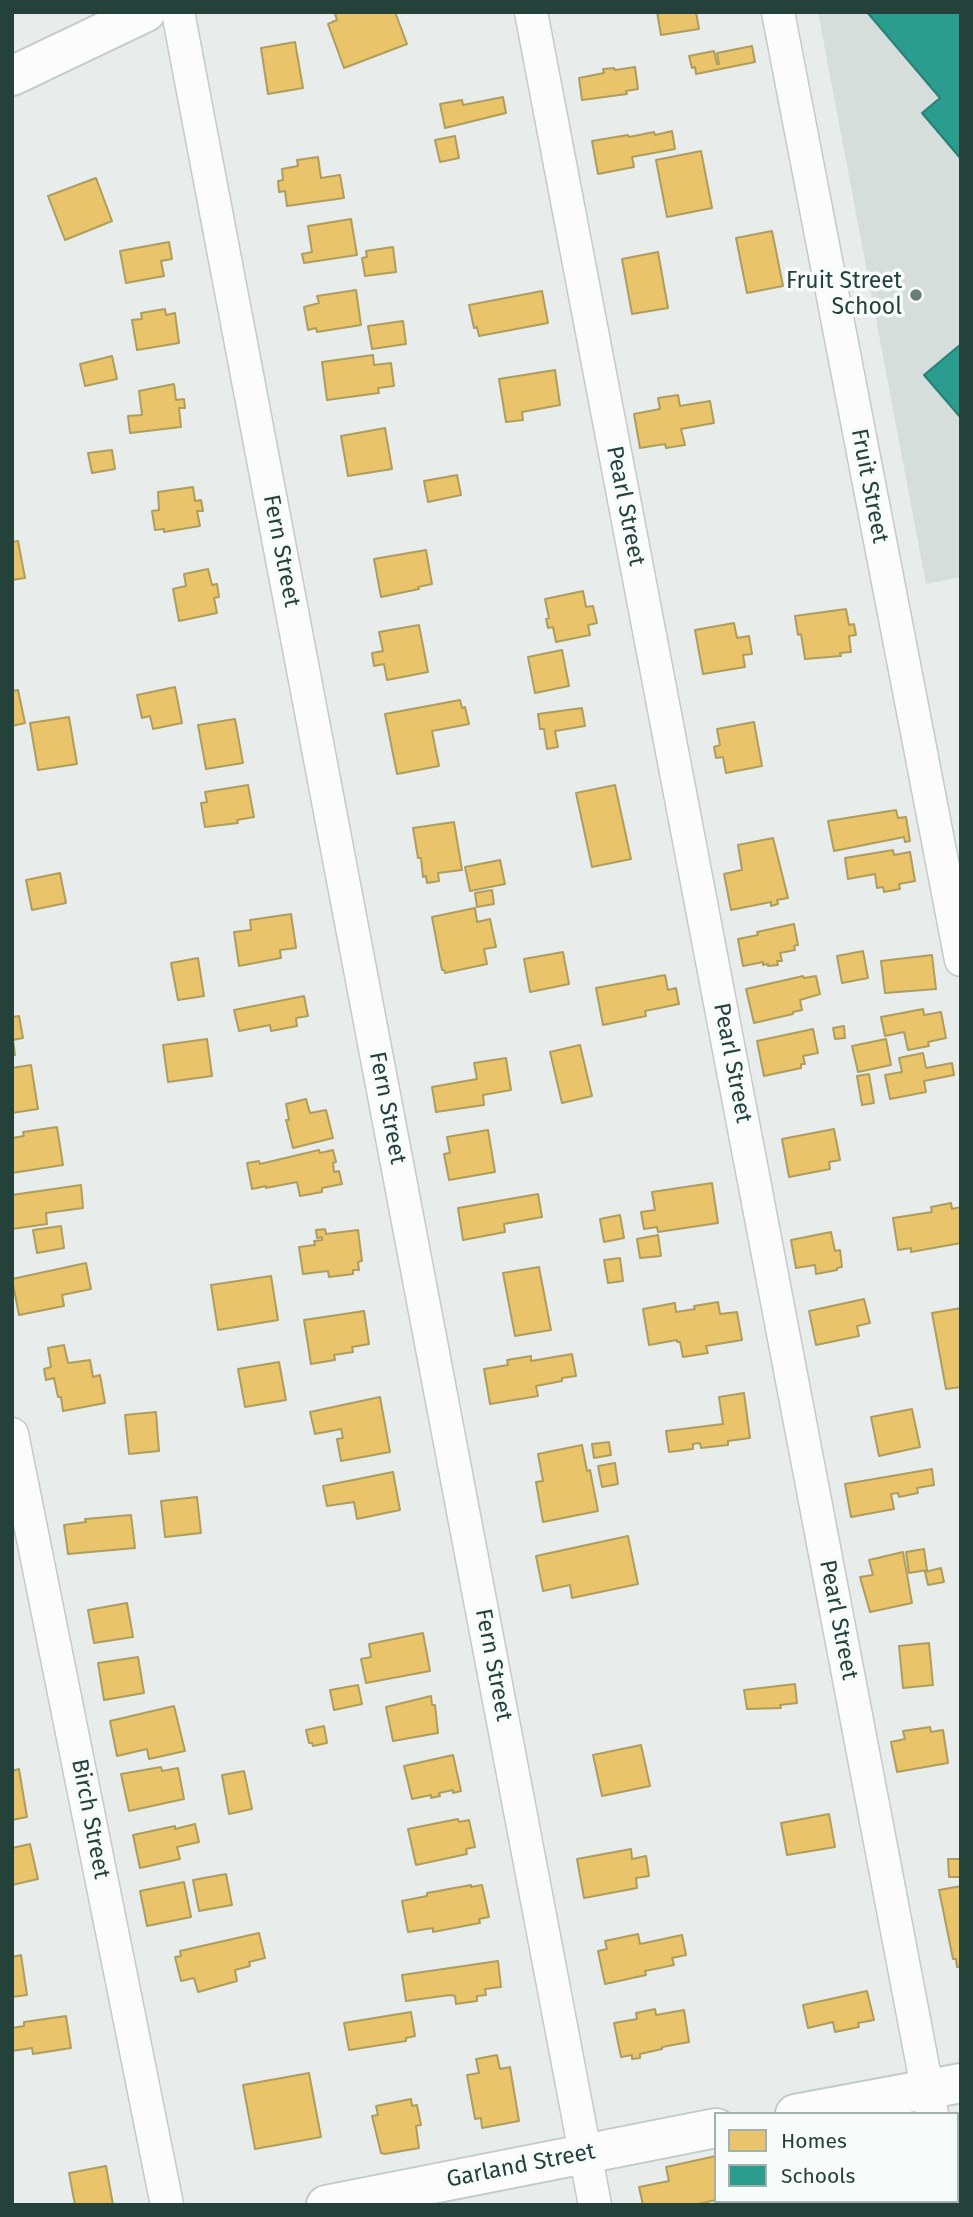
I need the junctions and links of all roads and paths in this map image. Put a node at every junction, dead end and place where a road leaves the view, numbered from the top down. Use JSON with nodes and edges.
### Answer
{"nodes":[{"id":1,"x":146,"y":12,"type":"edge"},
{"id":2,"x":178,"y":12,"type":"edge"},
{"id":3,"x":531,"y":12,"type":"edge"},
{"id":4,"x":778,"y":12,"type":"edge"},
{"id":5,"x":12,"y":76,"type":"edge"},
{"id":6,"x":961,"y":960,"type":"edge"},
{"id":7,"x":12,"y":1434,"type":"edge"},
{"id":8,"x":940,"y":2095,"type":"edge"},
{"id":9,"x":810,"y":2112,"type":"edge"},
{"id":10,"x":714,"y":2128,"type":"edge"},
{"id":11,"x":586,"y":2152,"type":"junction"},
{"id":12,"x":167,"y":2205,"type":"edge"},
{"id":13,"x":326,"y":2205,"type":"edge"},
{"id":14,"x":595,"y":2205,"type":"edge"}],
"edges":[{"from":1,"to":5,"type":"street"},
{"from":2,"to":11,"type":"street","name":"Fern Street"},
{"from":3,"to":8,"type":"street","name":"Pearl Street"},
{"from":4,"to":6,"type":"street","name":"Fruit Street"},
{"from":7,"to":12,"type":"street","name":"Birch Street"},
{"from":8,"to":9,"type":"street"},
{"from":10,"to":11,"type":"street","name":"Garland Street"},
{"from":11,"to":13,"type":"street","name":"Garland Street"},
{"from":11,"to":14,"type":"street","name":"Fern Street"}]}
